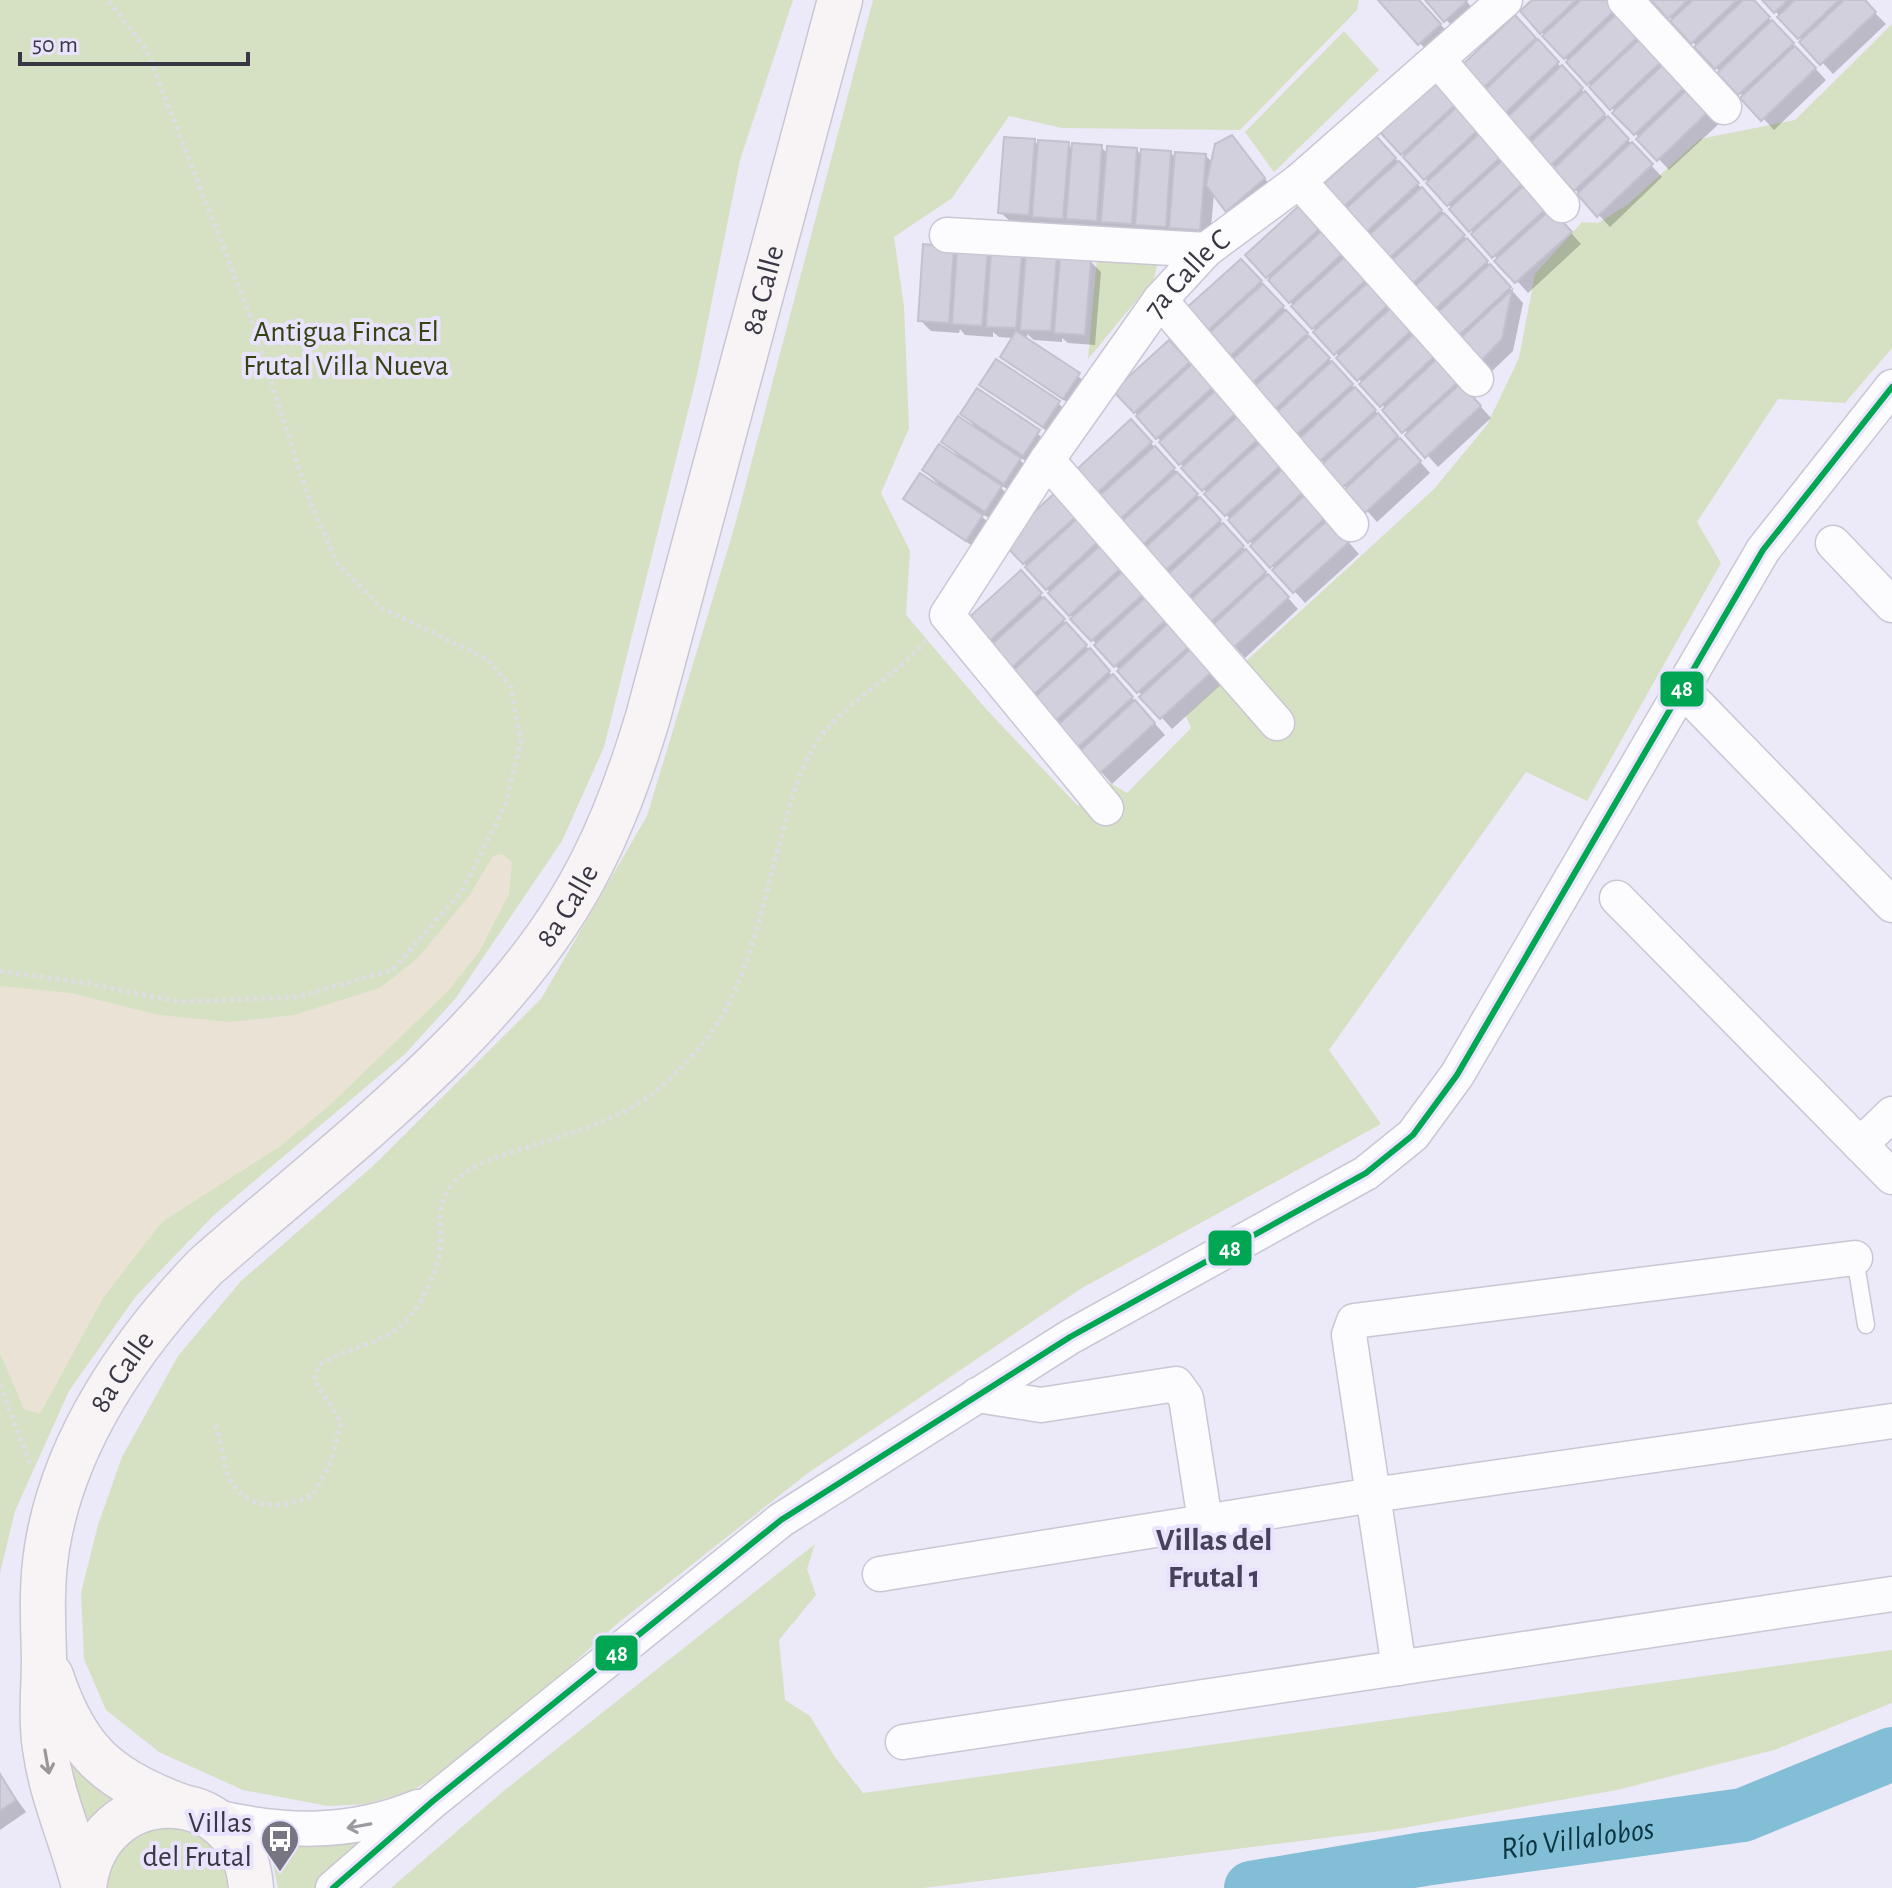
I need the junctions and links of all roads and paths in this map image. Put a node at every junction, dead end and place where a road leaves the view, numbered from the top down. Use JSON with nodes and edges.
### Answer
{"nodes":[{"id":1,"x":108,"y":0,"type":"edge"},
{"id":2,"x":840,"y":0,"type":"edge"},
{"id":3,"x":1505,"y":0,"type":"edge"},
{"id":4,"x":1625,"y":0,"type":"edge"},
{"id":5,"x":1438,"y":60,"type":"junction"},
{"id":6,"x":1724,"y":107,"type":"dead end"},
{"id":7,"x":1299,"y":181,"type":"junction"},
{"id":8,"x":1562,"y":205,"type":"dead end"},
{"id":9,"x":947,"y":235,"type":"dead end"},
{"id":10,"x":1206,"y":250,"type":"junction"},
{"id":11,"x":1160,"y":300,"type":"junction"},
{"id":12,"x":1476,"y":379,"type":"dead end"},
{"id":13,"x":1892,"y":387,"type":"edge"},
{"id":14,"x":1047,"y":460,"type":"junction"},
{"id":15,"x":1351,"y":524,"type":"dead end"},
{"id":16,"x":1833,"y":543,"type":"dead end"},
{"id":17,"x":1892,"y":605,"type":"edge"},
{"id":18,"x":947,"y":615,"type":"junction"},
{"id":19,"x":1680,"y":687,"type":"junction"},
{"id":20,"x":1277,"y":723,"type":"dead end"},
{"id":21,"x":1106,"y":808,"type":"dead end"},
{"id":22,"x":1617,"y":898,"type":"dead end"},
{"id":23,"x":1892,"y":905,"type":"edge"},
{"id":24,"x":0,"y":971,"type":"edge"},
{"id":25,"x":1892,"y":1114,"type":"edge"},
{"id":26,"x":1860,"y":1145,"type":"junction"},
{"id":27,"x":1892,"y":1177,"type":"edge"},
{"id":28,"x":1855,"y":1258,"type":"joint"},
{"id":29,"x":1866,"y":1325,"type":"dead end"},
{"id":30,"x":0,"y":1385,"type":"edge"},
{"id":31,"x":977,"y":1395,"type":"junction"},
{"id":32,"x":1892,"y":1421,"type":"edge"},
{"id":33,"x":215,"y":1425,"type":"dead end"},
{"id":34,"x":32,"y":1475,"type":"dead end"},
{"id":35,"x":1373,"y":1495,"type":"junction"},
{"id":36,"x":1205,"y":1521,"type":"junction"},
{"id":37,"x":880,"y":1574,"type":"dead end"},
{"id":38,"x":1892,"y":1594,"type":"edge"},
{"id":39,"x":44,"y":1657,"type":"junction"},
{"id":40,"x":1399,"y":1668,"type":"junction"},
{"id":41,"x":903,"y":1742,"type":"dead end"},
{"id":42,"x":433,"y":1801,"type":"junction"},
{"id":43,"x":194,"y":1810,"type":"junction"},
{"id":44,"x":84,"y":1888,"type":"edge"},
{"id":45,"x":251,"y":1888,"type":"edge"},
{"id":46,"x":333,"y":1888,"type":"edge"}],
"edges":[{"from":1,"to":24,"type":"path"},
{"from":2,"to":39,"type":"main road","name":"8a Calle"},
{"from":3,"to":5,"type":"street","name":"7a Calle C"},
{"from":4,"to":6,"type":"street"},
{"from":5,"to":7,"type":"street","name":"7a Calle C"},
{"from":5,"to":8,"type":"street"},
{"from":7,"to":10,"type":"street","name":"7a Calle C"},
{"from":7,"to":12,"type":"street"},
{"from":9,"to":10,"type":"street"},
{"from":10,"to":11,"type":"street","name":"7a Calle C"},
{"from":11,"to":14,"type":"street","name":"7a Calle C"},
{"from":11,"to":15,"type":"street"},
{"from":13,"to":19,"type":"street"},
{"from":14,"to":18,"type":"street","name":"7a Calle C"},
{"from":14,"to":20,"type":"street"},
{"from":16,"to":17,"type":"street"},
{"from":18,"to":21,"type":"street"},
{"from":18,"to":33,"type":"path"},
{"from":19,"to":23,"type":"street"},
{"from":19,"to":31,"type":"street"},
{"from":22,"to":26,"type":"street"},
{"from":25,"to":26,"type":"street"},
{"from":26,"to":27,"type":"street"},
{"from":28,"to":29,"type":"lane"},
{"from":28,"to":35,"type":"street"},
{"from":30,"to":34,"type":"path"},
{"from":31,"to":36,"type":"street"},
{"from":31,"to":42,"type":"street"},
{"from":32,"to":35,"type":"street"},
{"from":35,"to":36,"type":"street"},
{"from":35,"to":40,"type":"street"},
{"from":36,"to":37,"type":"street"},
{"from":38,"to":40,"type":"street"},
{"from":39,"to":43,"type":"main road","name":"8a Calle"},
{"from":39,"to":44,"type":"main road","name":"8a Calle","one_way":true},
{"from":40,"to":41,"type":"street"},
{"from":42,"to":43,"type":"street","one_way":true},
{"from":42,"to":46,"type":"street"},
{"from":43,"to":44,"type":"main road"},
{"from":43,"to":45,"type":"main road","name":"8a Calle"}]}
